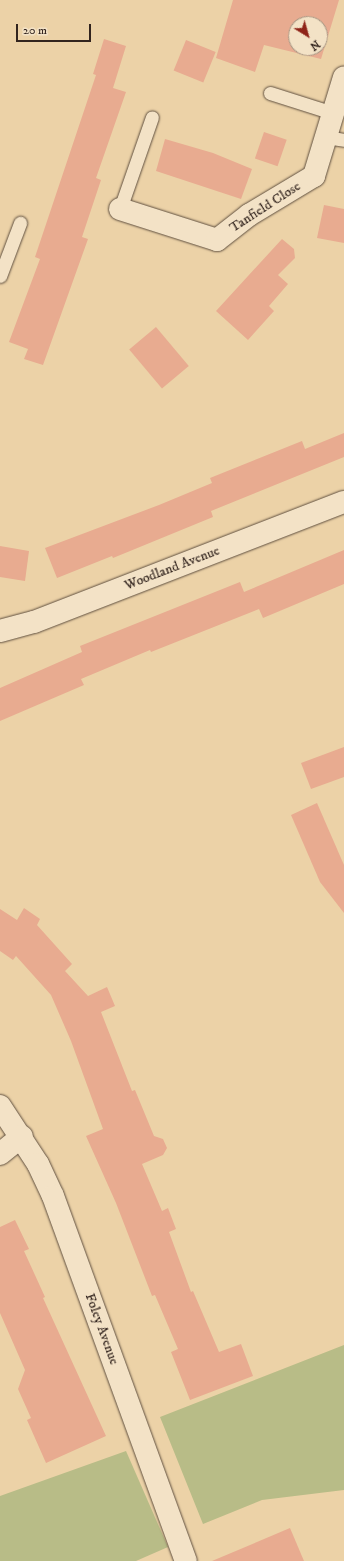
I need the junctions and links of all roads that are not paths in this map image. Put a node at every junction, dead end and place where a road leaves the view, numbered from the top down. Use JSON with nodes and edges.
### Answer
{"nodes":[{"id":1,"x":344,"y":77,"type":"edge"},
{"id":2,"x":270,"y":93,"type":"dead end"},
{"id":3,"x":333,"y":113,"type":"junction"},
{"id":4,"x":152,"y":117,"type":"dead end"},
{"id":5,"x":335,"y":138,"type":"edge"},
{"id":6,"x":120,"y":209,"type":"joint"},
{"id":7,"x":20,"y":223,"type":"dead end"},
{"id":8,"x":0,"y":276,"type":"edge"},
{"id":9,"x":344,"y":502,"type":"edge"},
{"id":10,"x":0,"y":631,"type":"edge"},
{"id":11,"x":0,"y":1106,"type":"edge"},
{"id":12,"x":22,"y":1136,"type":"junction"},
{"id":13,"x":0,"y":1154,"type":"edge"},
{"id":14,"x":186,"y":1561,"type":"edge"}],
"edges":[{"from":1,"to":3,"type":"street","name":"Tanfield Close"},
{"from":2,"to":3,"type":"lane"},
{"from":3,"to":5,"type":"street","name":"Tanfield Close"},
{"from":4,"to":6,"type":"lane"},
{"from":5,"to":6,"type":"street","name":"Tanfield Close"},
{"from":7,"to":8,"type":"lane"},
{"from":9,"to":10,"type":"street","name":"Woodland Avenue"},
{"from":11,"to":12,"type":"street","name":"Foley Avenue"},
{"from":12,"to":13,"type":"street"},
{"from":12,"to":14,"type":"street","name":"Foley Avenue"}]}
